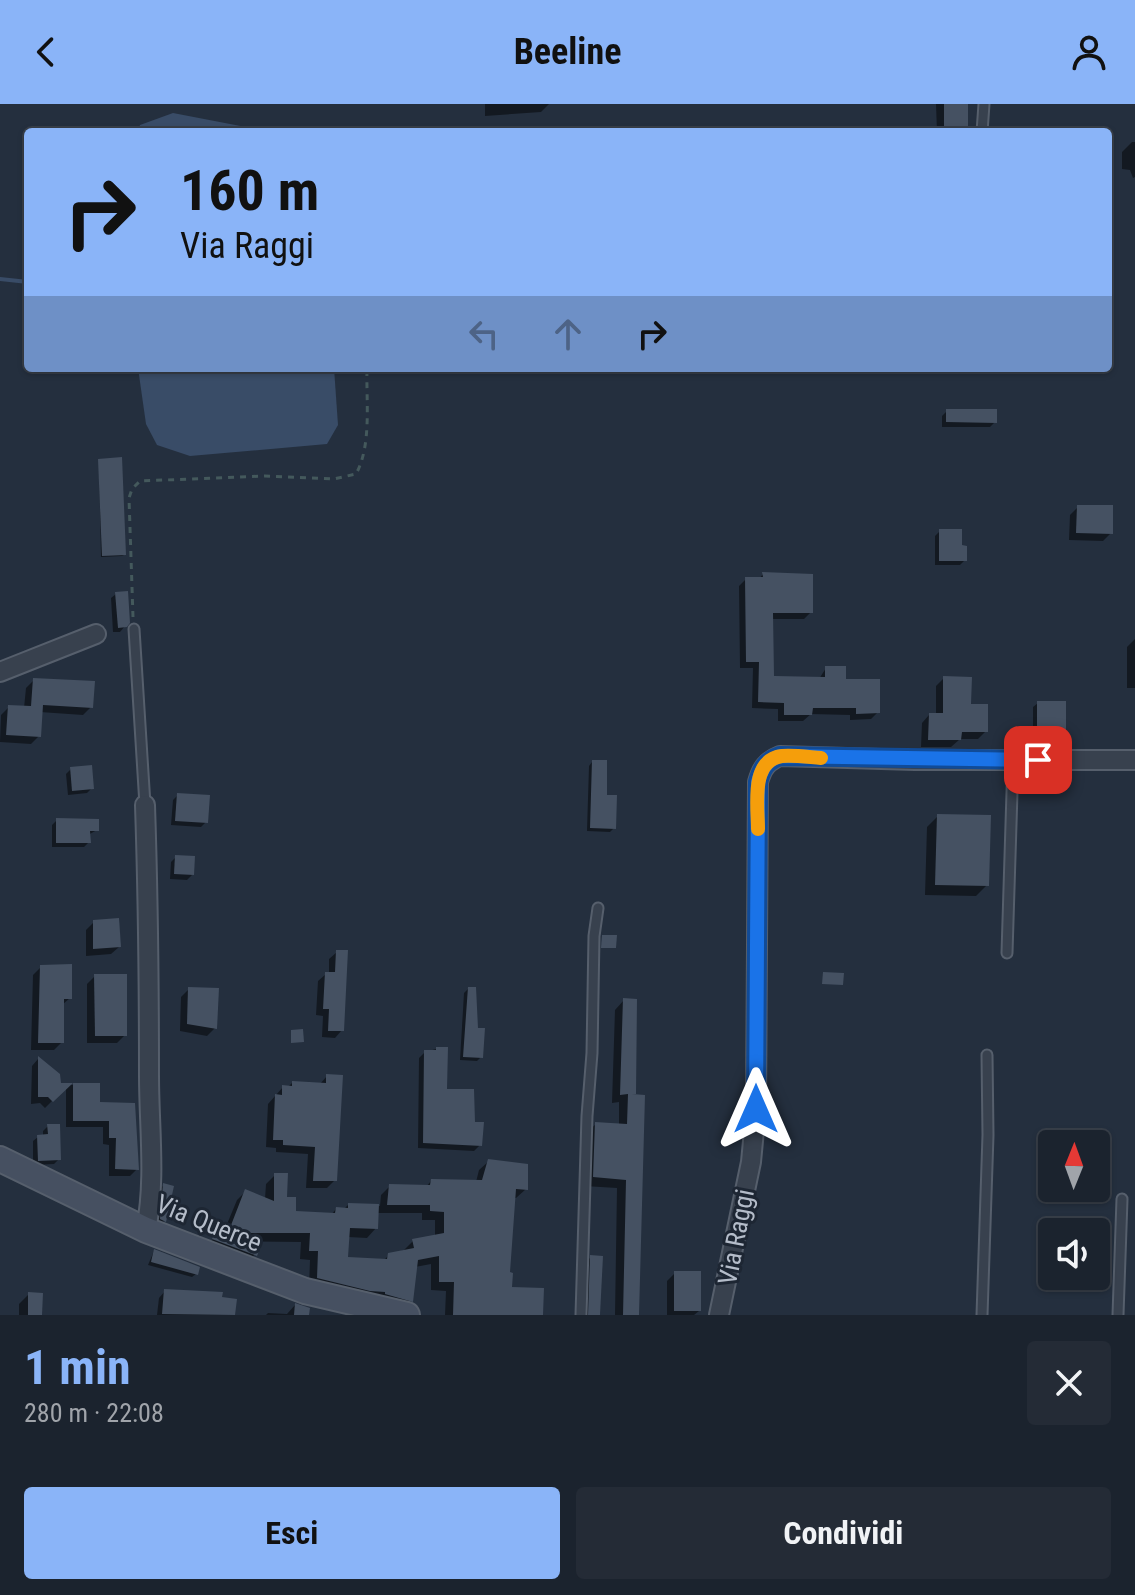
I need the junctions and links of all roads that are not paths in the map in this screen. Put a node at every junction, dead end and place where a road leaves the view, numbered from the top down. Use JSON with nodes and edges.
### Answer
{"nodes":[{"id":1,"x":984,"y":104,"type":"edge"},
{"id":2,"x":982,"y":128,"type":"edge"},
{"id":3,"x":134,"y":629,"type":"road end"},
{"id":4,"x":96,"y":634,"type":"dead end"},
{"id":5,"x":0,"y":672,"type":"edge"},
{"id":6,"x":1013,"y":760,"type":"junction"},
{"id":7,"x":1135,"y":760,"type":"edge"},
{"id":8,"x":145,"y":805,"type":"joint"},
{"id":9,"x":598,"y":908,"type":"dead end"},
{"id":10,"x":1007,"y":953,"type":"dead end"},
{"id":11,"x":987,"y":1055,"type":"dead end"},
{"id":12,"x":0,"y":1159,"type":"edge"},
{"id":13,"x":1122,"y":1199,"type":"dead end"},
{"id":14,"x":146,"y":1230,"type":"junction"},
{"id":15,"x":407,"y":1315,"type":"edge"},
{"id":16,"x":581,"y":1315,"type":"edge"},
{"id":17,"x":719,"y":1315,"type":"edge"},
{"id":18,"x":982,"y":1315,"type":"edge"},
{"id":19,"x":1118,"y":1315,"type":"edge"}],
"edges":[{"from":1,"to":2,"type":"lane"},
{"from":3,"to":8,"type":"lane"},
{"from":4,"to":5,"type":"street"},
{"from":6,"to":7,"type":"street","name":"Via Raggi"},
{"from":6,"to":10,"type":"lane"},
{"from":6,"to":17,"type":"street","name":"Via Raggi"},
{"from":8,"to":14,"type":"street"},
{"from":9,"to":16,"type":"lane"},
{"from":11,"to":18,"type":"lane"},
{"from":12,"to":14,"type":"street","name":"Via Querce"},
{"from":13,"to":19,"type":"lane"},
{"from":14,"to":15,"type":"street","name":"Via Querce"}]}
